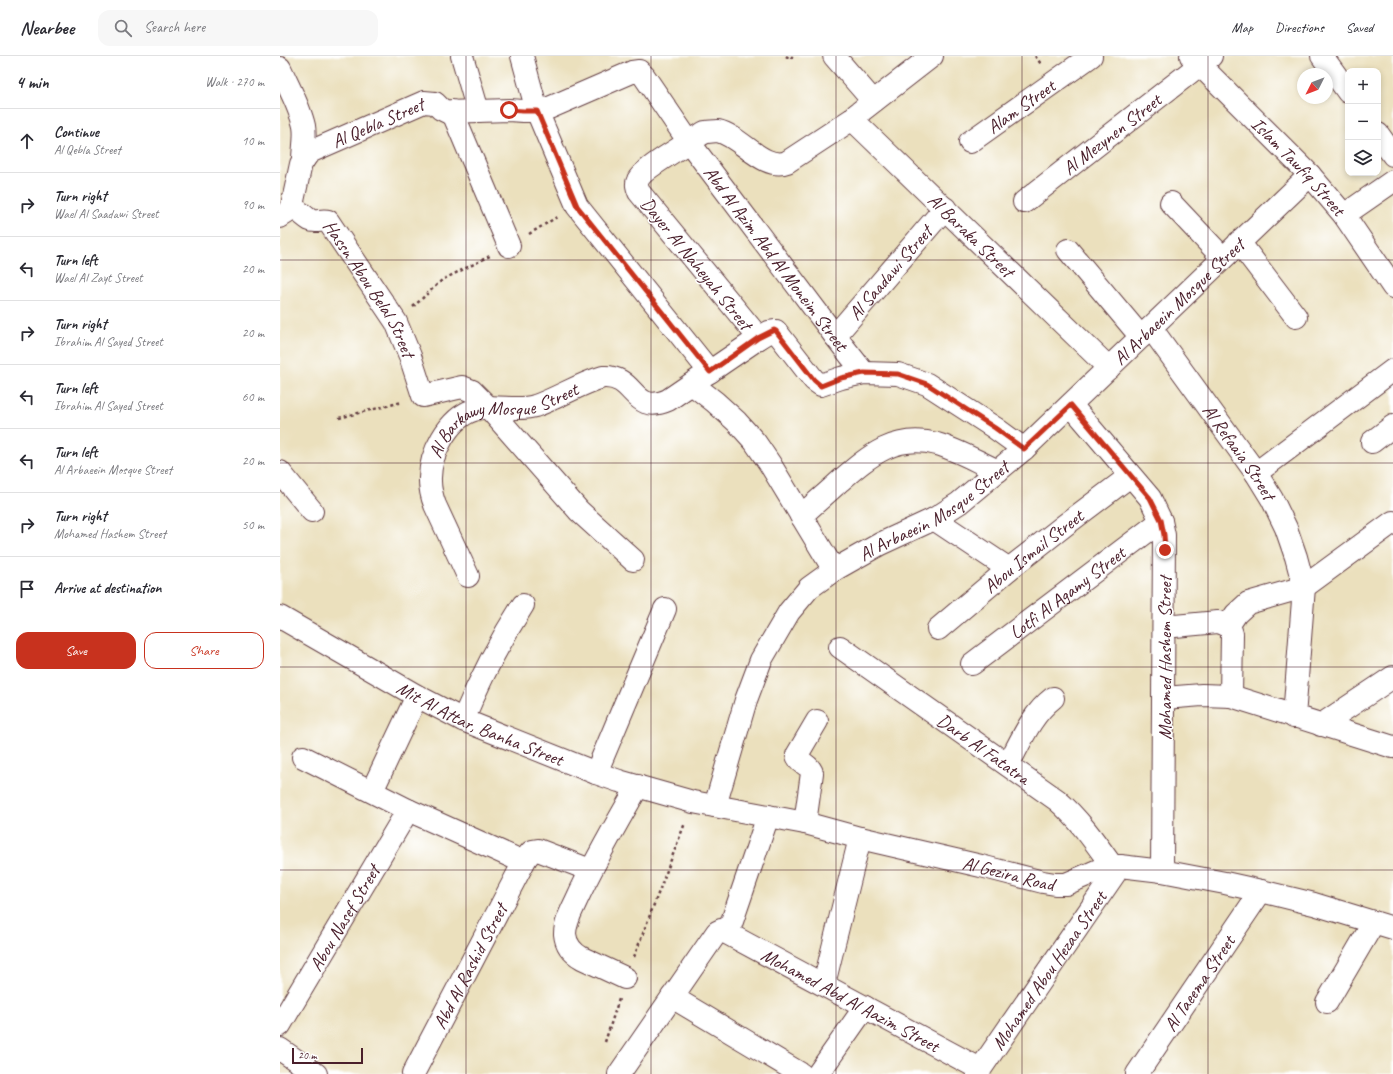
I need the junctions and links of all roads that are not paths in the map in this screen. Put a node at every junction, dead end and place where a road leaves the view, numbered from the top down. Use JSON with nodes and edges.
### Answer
{"nodes":[{"id":1,"x":462,"y":56,"type":"edge"},
{"id":2,"x":522,"y":56,"type":"edge"},
{"id":3,"x":834,"y":56,"type":"edge"},
{"id":4,"x":932,"y":56,"type":"edge"},
{"id":5,"x":1091,"y":56,"type":"edge"},
{"id":6,"x":1322,"y":56,"type":"edge"},
{"id":7,"x":1200,"y":59,"type":"edge"},
{"id":8,"x":280,"y":68,"type":"edge"},
{"id":9,"x":1345,"y":88,"type":"edge"},
{"id":10,"x":873,"y":101,"type":"junction"},
{"id":11,"x":478,"y":111,"type":"junction"},
{"id":12,"x":537,"y":111,"type":"junction"},
{"id":13,"x":452,"y":112,"type":"junction"},
{"id":14,"x":854,"y":118,"type":"junction"},
{"id":15,"x":1381,"y":138,"type":"edge"},
{"id":16,"x":689,"y":142,"type":"junction"},
{"id":17,"x":970,"y":142,"type":"dead end"},
{"id":18,"x":1393,"y":155,"type":"edge"},
{"id":19,"x":303,"y":160,"type":"junction"},
{"id":20,"x":1310,"y":174,"type":"junction"},
{"id":21,"x":1393,"y":181,"type":"edge"},
{"id":22,"x":1024,"y":202,"type":"dead end"},
{"id":23,"x":1171,"y":203,"type":"dead end"},
{"id":24,"x":944,"y":208,"type":"junction"},
{"id":25,"x":285,"y":213,"type":"edge"},
{"id":26,"x":1344,"y":215,"type":"junction"},
{"id":27,"x":1239,"y":242,"type":"junction"},
{"id":28,"x":509,"y":246,"type":"road end"},
{"id":29,"x":1068,"y":250,"type":"dead end"},
{"id":30,"x":1223,"y":258,"type":"junction"},
{"id":31,"x":1393,"y":287,"type":"edge"},
{"id":32,"x":1296,"y":317,"type":"dead end"},
{"id":33,"x":1146,"y":333,"type":"junction"},
{"id":34,"x":835,"y":336,"type":"junction"},
{"id":35,"x":758,"y":338,"type":"junction"},
{"id":36,"x":1109,"y":368,"type":"junction"},
{"id":37,"x":1393,"y":370,"type":"edge"},
{"id":38,"x":710,"y":372,"type":"junction"},
{"id":39,"x":864,"y":373,"type":"junction"},
{"id":40,"x":692,"y":384,"type":"junction"},
{"id":41,"x":1071,"y":405,"type":"junction"},
{"id":42,"x":488,"y":408,"type":"junction"},
{"id":43,"x":1393,"y":426,"type":"edge"},
{"id":44,"x":1372,"y":442,"type":"dead end"},
{"id":45,"x":1024,"y":449,"type":"junction"},
{"id":46,"x":998,"y":471,"type":"junction"},
{"id":47,"x":280,"y":472,"type":"edge"},
{"id":48,"x":1256,"y":473,"type":"junction"},
{"id":49,"x":1130,"y":476,"type":"junction"},
{"id":50,"x":312,"y":511,"type":"dead end"},
{"id":51,"x":801,"y":516,"type":"junction"},
{"id":52,"x":934,"y":519,"type":"junction"},
{"id":53,"x":1161,"y":520,"type":"junction"},
{"id":54,"x":1393,"y":522,"type":"edge"},
{"id":55,"x":633,"y":560,"type":"dead end"},
{"id":56,"x":1009,"y":569,"type":"junction"},
{"id":57,"x":834,"y":570,"type":"junction"},
{"id":58,"x":468,"y":576,"type":"dead end"},
{"id":59,"x":1304,"y":587,"type":"junction"},
{"id":60,"x":523,"y":605,"type":"dead end"},
{"id":61,"x":665,"y":609,"type":"dead end"},
{"id":62,"x":280,"y":617,"type":"edge"},
{"id":63,"x":1228,"y":626,"type":"junction"},
{"id":64,"x":1164,"y":627,"type":"junction"},
{"id":65,"x":938,"y":629,"type":"dead end"},
{"id":66,"x":840,"y":647,"type":"dead end"},
{"id":67,"x":972,"y":664,"type":"dead end"},
{"id":68,"x":1393,"y":677,"type":"edge"},
{"id":69,"x":417,"y":696,"type":"junction"},
{"id":70,"x":1231,"y":696,"type":"junction"},
{"id":71,"x":1053,"y":698,"type":"dead end"},
{"id":72,"x":1164,"y":698,"type":"junction"},
{"id":73,"x":1294,"y":717,"type":"junction"},
{"id":74,"x":463,"y":720,"type":"junction"},
{"id":75,"x":816,"y":721,"type":"dead end"},
{"id":76,"x":1321,"y":724,"type":"junction"},
{"id":77,"x":1393,"y":747,"type":"edge"},
{"id":78,"x":303,"y":756,"type":"dead end"},
{"id":79,"x":1008,"y":765,"type":"junction"},
{"id":80,"x":596,"y":773,"type":"junction"},
{"id":81,"x":638,"y":786,"type":"junction"},
{"id":82,"x":372,"y":791,"type":"junction"},
{"id":83,"x":693,"y":802,"type":"joint"},
{"id":84,"x":715,"y":806,"type":"junction"},
{"id":85,"x":408,"y":810,"type":"junction"},
{"id":86,"x":768,"y":816,"type":"junction"},
{"id":87,"x":805,"y":823,"type":"junction"},
{"id":88,"x":860,"y":838,"type":"junction"},
{"id":89,"x":526,"y":858,"type":"junction"},
{"id":90,"x":1116,"y":866,"type":"junction"},
{"id":91,"x":590,"y":870,"type":"junction"},
{"id":92,"x":1162,"y":871,"type":"junction"},
{"id":93,"x":1261,"y":891,"type":"junction"},
{"id":94,"x":1383,"y":925,"type":"edge"},
{"id":95,"x":725,"y":931,"type":"junction"},
{"id":96,"x":625,"y":978,"type":"road end"},
{"id":97,"x":824,"y":984,"type":"junction"},
{"id":98,"x":672,"y":997,"type":"junction"},
{"id":99,"x":1327,"y":1002,"type":"dead end"},
{"id":100,"x":864,"y":1007,"type":"junction"},
{"id":101,"x":280,"y":1025,"type":"edge"},
{"id":102,"x":280,"y":1049,"type":"edge"},
{"id":103,"x":979,"y":1072,"type":"edge"},
{"id":104,"x":316,"y":1074,"type":"edge"},
{"id":105,"x":413,"y":1074,"type":"edge"},
{"id":106,"x":620,"y":1074,"type":"edge"},
{"id":107,"x":801,"y":1074,"type":"edge"},
{"id":108,"x":818,"y":1074,"type":"edge"},
{"id":109,"x":1137,"y":1074,"type":"edge"}],
"edges":[{"from":1,"to":11,"type":"street"},
{"from":2,"to":12,"type":"street"},
{"from":3,"to":10,"type":"street"},
{"from":4,"to":10,"type":"street"},
{"from":5,"to":17,"type":"street","name":"Alam Street"},
{"from":6,"to":9,"type":"street"},
{"from":7,"to":20,"type":"street","name":"Islam Tawfiq Street"},
{"from":7,"to":22,"type":"street","name":"Al Mezynen Street"},
{"from":8,"to":19,"type":"street"},
{"from":10,"to":14,"type":"street"},
{"from":11,"to":12,"type":"street","name":"Al Qebla Street"},
{"from":11,"to":13,"type":"street","name":"Al Qebla Street"},
{"from":12,"to":16,"type":"street","name":"Al Qebla Street"},
{"from":12,"to":38,"type":"street"},
{"from":13,"to":19,"type":"street","name":"Al Qebla Street"},
{"from":13,"to":28,"type":"street"},
{"from":14,"to":16,"type":"street"},
{"from":14,"to":24,"type":"street","name":"Al Baraka Street"},
{"from":15,"to":18,"type":"street"},
{"from":16,"to":34,"type":"street","name":"Abd Al Azim Abd Al Moneim Street"},
{"from":16,"to":35,"type":"street","name":"Dayer Al Naheyah Street"},
{"from":19,"to":25,"type":"street"},
{"from":20,"to":26,"type":"street","name":"Islam Tawfiq Street"},
{"from":20,"to":27,"type":"street","name":"Al Arbaeein Mosque Street"},
{"from":21,"to":26,"type":"street"},
{"from":23,"to":30,"type":"street"},
{"from":24,"to":34,"type":"street","name":"Al Saadawi Street"},
{"from":24,"to":36,"type":"street","name":"Al Baraka Street"},
{"from":25,"to":42,"type":"street","name":"Hassn Abou Belal Street"},
{"from":26,"to":31,"type":"street","name":"Islam Tawfiq Street"},
{"from":27,"to":30,"type":"street","name":"Al Arbaeein Mosque Street"},
{"from":27,"to":32,"type":"street"},
{"from":29,"to":33,"type":"street","name":"Al Refaaia Street"},
{"from":30,"to":33,"type":"street","name":"Al Arbaeein Mosque Street"},
{"from":33,"to":36,"type":"street","name":"Al Arbaeein Mosque Street"},
{"from":33,"to":48,"type":"street","name":"Al Refaaia Street"},
{"from":34,"to":39,"type":"street","name":"Abd Al Azim Abd Al Moneim Street"},
{"from":35,"to":38,"type":"street"},
{"from":35,"to":39,"type":"street"},
{"from":36,"to":41,"type":"street","name":"Al Arbaeein Mosque Street"},
{"from":37,"to":48,"type":"street"},
{"from":38,"to":40,"type":"street"},
{"from":39,"to":45,"type":"street"},
{"from":40,"to":42,"type":"street","name":"Al Barkawy Mosque Street"},
{"from":40,"to":51,"type":"street"},
{"from":41,"to":45,"type":"street","name":"Al Arbaeein Mosque Street"},
{"from":41,"to":49,"type":"street","name":"Mohamed Hashem Street"},
{"from":42,"to":55,"type":"street"},
{"from":42,"to":58,"type":"street","name":"Al Barkawy Mosque Street"},
{"from":43,"to":44,"type":"street"},
{"from":45,"to":46,"type":"street","name":"Al Arbaeein Mosque Street"},
{"from":46,"to":51,"type":"street"},
{"from":46,"to":52,"type":"street","name":"Al Arbaeein Mosque Street"},
{"from":47,"to":50,"type":"street"},
{"from":48,"to":59,"type":"street","name":"Al Refaaia Street"},
{"from":49,"to":53,"type":"street","name":"Mohamed Hashem Street"},
{"from":49,"to":56,"type":"street","name":"Abou Ismail Street"},
{"from":51,"to":57,"type":"street"},
{"from":52,"to":56,"type":"street"},
{"from":52,"to":57,"type":"street","name":"Al Arbaeein Mosque Street"},
{"from":53,"to":64,"type":"street","name":"Mohamed Hashem Street"},
{"from":53,"to":67,"type":"street","name":"Lotfi Al Agamy Street"},
{"from":54,"to":59,"type":"street"},
{"from":56,"to":65,"type":"street","name":"Abou Ismail Street"},
{"from":57,"to":84,"type":"street","name":"Al Arbaeein Mosque Street"},
{"from":59,"to":63,"type":"street"},
{"from":59,"to":73,"type":"street","name":"Al Refaaia Street"},
{"from":60,"to":74,"type":"street"},
{"from":61,"to":80,"type":"street"},
{"from":62,"to":69,"type":"street","name":"Mit Al Attar, Banha Street"},
{"from":63,"to":64,"type":"street"},
{"from":63,"to":70,"type":"street"},
{"from":64,"to":72,"type":"street","name":"Mohamed Hashem Street"},
{"from":66,"to":79,"type":"street","name":"Darb Al Fatatra"},
{"from":68,"to":76,"type":"street"},
{"from":69,"to":74,"type":"street","name":"Mit Al Attar, Banha Street"},
{"from":69,"to":82,"type":"street"},
{"from":70,"to":72,"type":"street"},
{"from":70,"to":73,"type":"street"},
{"from":71,"to":79,"type":"street"},
{"from":72,"to":92,"type":"street","name":"Mohamed Hashem Street"},
{"from":73,"to":76,"type":"street"},
{"from":74,"to":80,"type":"street","name":"Mit Al Attar, Banha Street"},
{"from":75,"to":87,"type":"street"},
{"from":76,"to":77,"type":"street"},
{"from":78,"to":82,"type":"street"},
{"from":79,"to":90,"type":"street","name":"Darb Al Fatatra"},
{"from":80,"to":81,"type":"street","name":"Mit Al Attar, Banha Street"},
{"from":81,"to":83,"type":"street","name":"Mit Al Attar, Banha Street"},
{"from":81,"to":91,"type":"street"},
{"from":82,"to":85,"type":"street"},
{"from":83,"to":84,"type":"street","name":"Al Gezira Road"},
{"from":84,"to":86,"type":"street","name":"Al Gezira Road"},
{"from":85,"to":89,"type":"street"},
{"from":85,"to":101,"type":"street","name":"Abou Nasef Street"},
{"from":86,"to":87,"type":"street","name":"Al Gezira Road"},
{"from":86,"to":95,"type":"street"},
{"from":87,"to":88,"type":"street","name":"Al Gezira Road"},
{"from":88,"to":90,"type":"street","name":"Al Gezira Road"},
{"from":88,"to":97,"type":"street"},
{"from":89,"to":91,"type":"street"},
{"from":89,"to":105,"type":"street","name":"Abd Al Rashid Street"},
{"from":90,"to":92,"type":"street","name":"Al Gezira Road"},
{"from":90,"to":103,"type":"street","name":"Mohamed Abou Hezaa Street"},
{"from":91,"to":96,"type":"street"},
{"from":92,"to":93,"type":"street","name":"Al Gezira Road"},
{"from":93,"to":94,"type":"street","name":"Al Gezira Road"},
{"from":93,"to":109,"type":"street","name":"Al Taeema Street"},
{"from":94,"to":99,"type":"street"},
{"from":95,"to":97,"type":"street","name":"Mohamed Abd Al Aazim Street"},
{"from":95,"to":98,"type":"street"},
{"from":97,"to":100,"type":"street","name":"Mohamed Abd Al Aazim Street"},
{"from":98,"to":106,"type":"street"},
{"from":98,"to":107,"type":"street"},
{"from":100,"to":103,"type":"street","name":"Mohamed Abd Al Aazim Street"},
{"from":100,"to":108,"type":"street"},
{"from":102,"to":104,"type":"street"}]}
